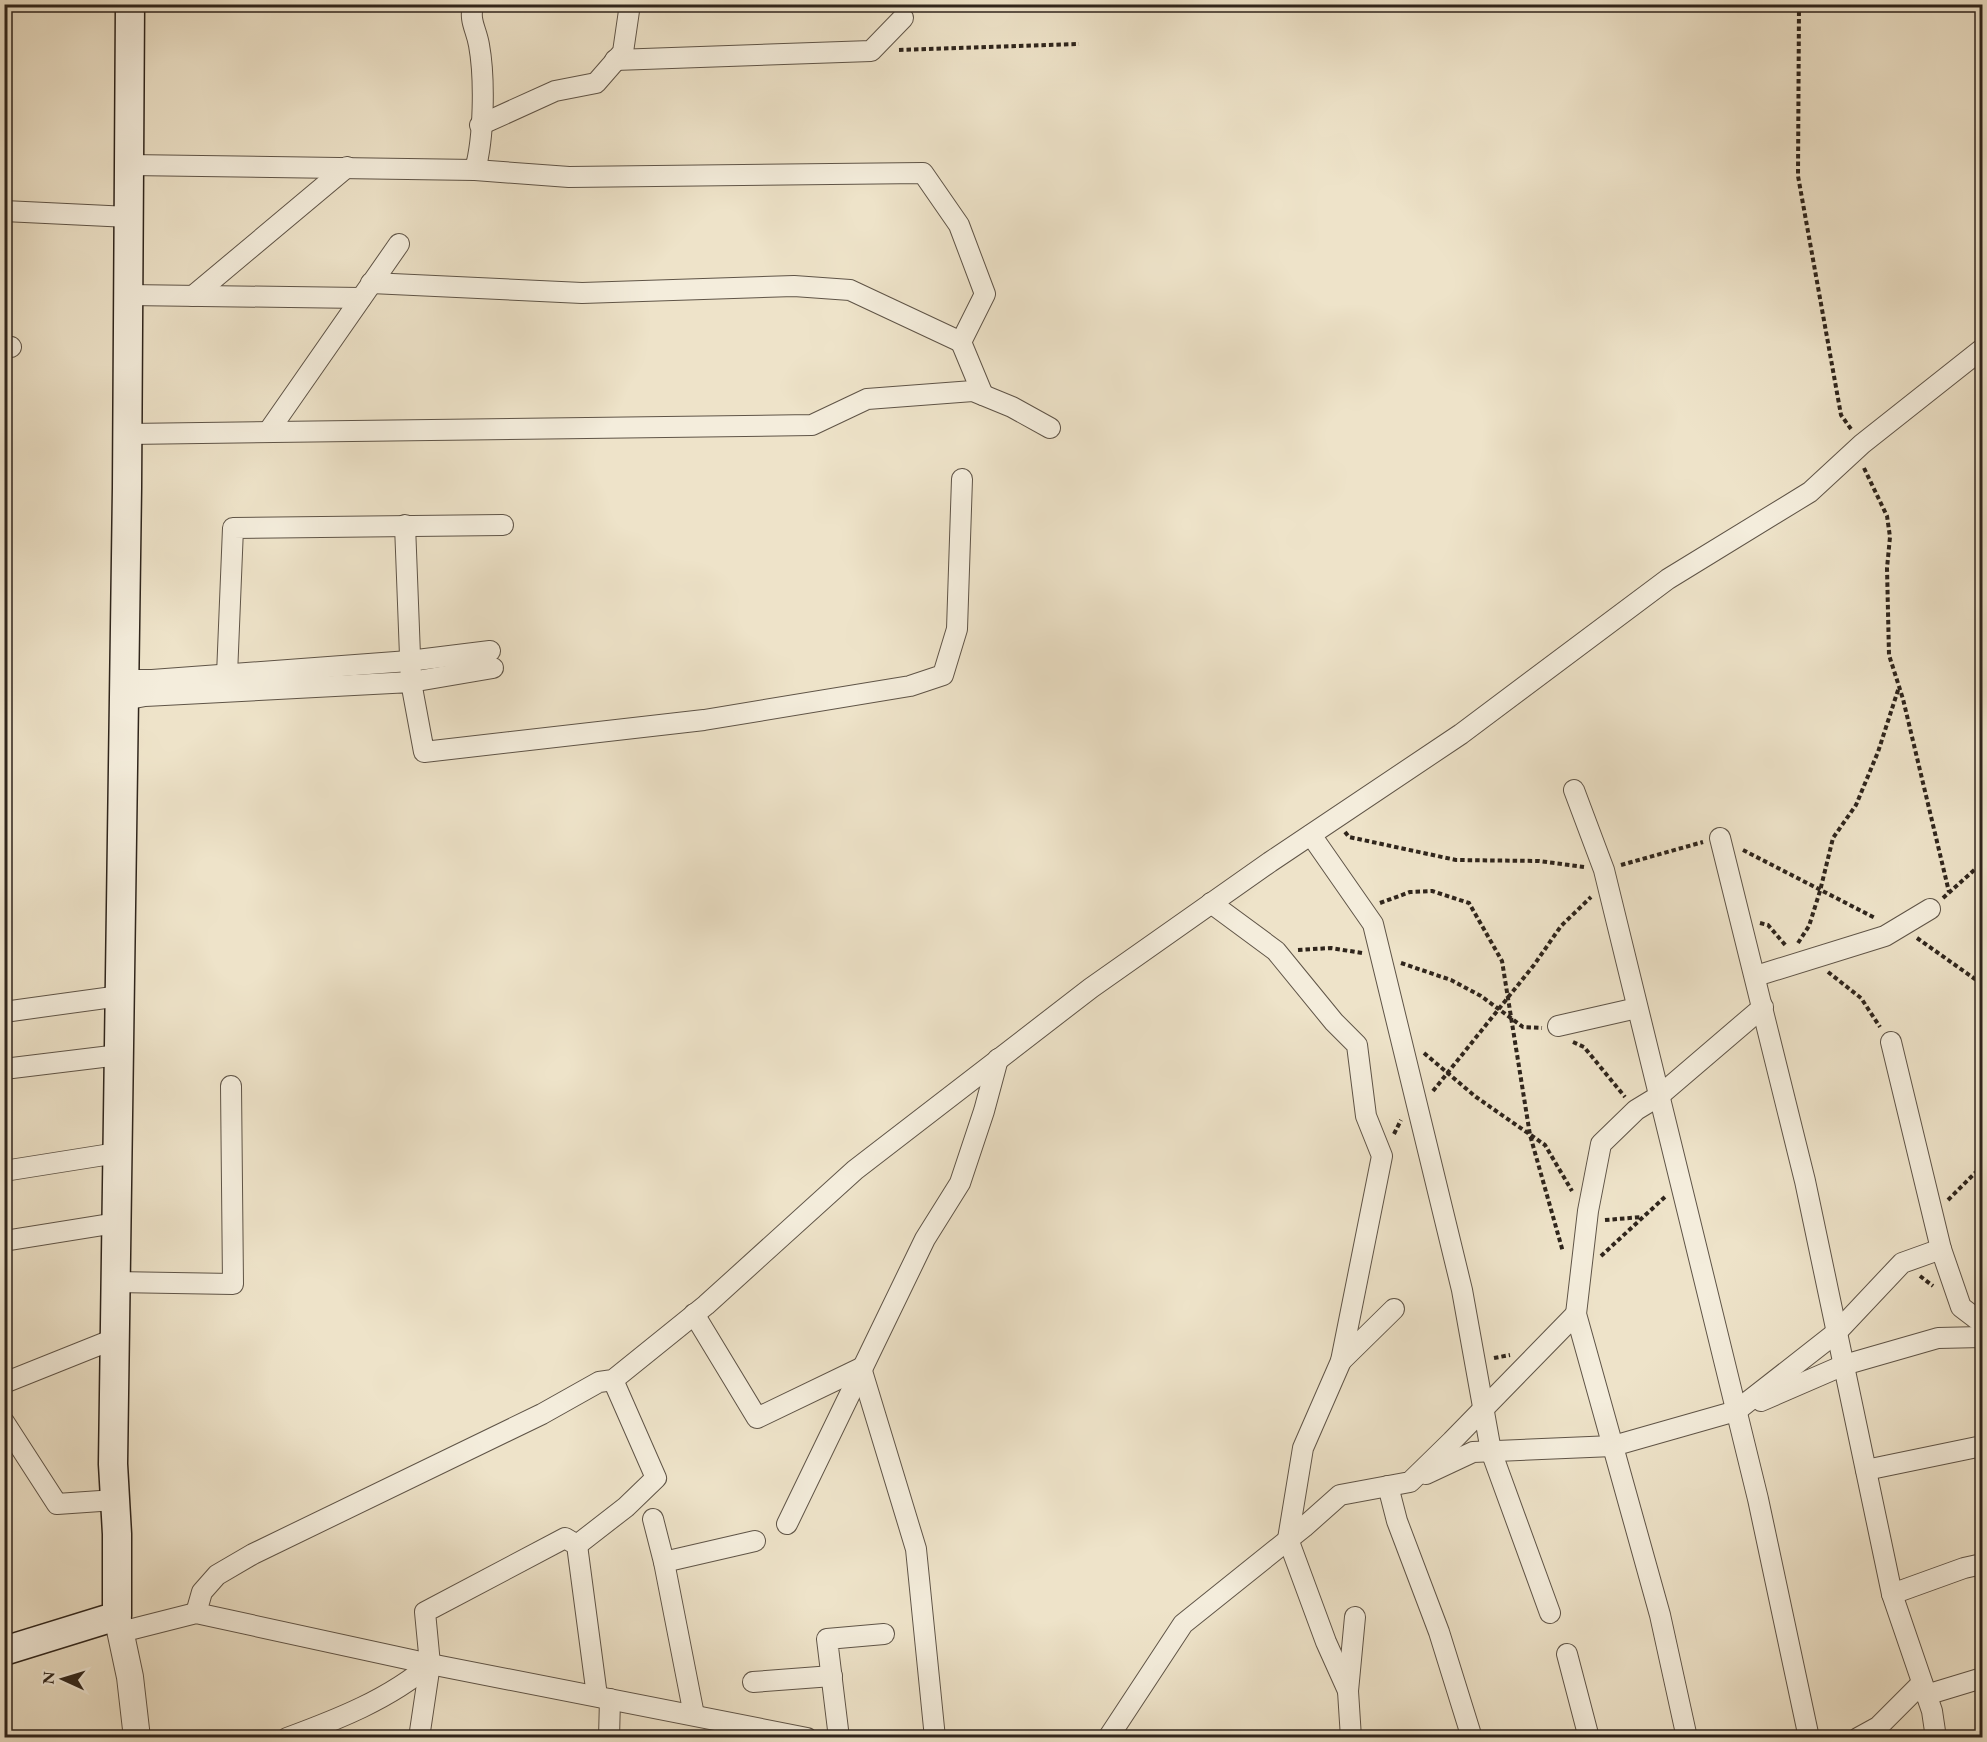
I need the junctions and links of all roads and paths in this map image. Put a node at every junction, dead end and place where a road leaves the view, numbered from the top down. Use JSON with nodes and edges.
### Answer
{"nodes":[{"id":1,"x":130,"y":4,"type":"edge"},
{"id":2,"x":474,"y":4,"type":"edge"},
{"id":3,"x":630,"y":4,"type":"edge"},
{"id":4,"x":1799,"y":4,"type":"edge"},
{"id":5,"x":903,"y":18,"type":"dead end"},
{"id":6,"x":1079,"y":44,"type":"dead end"},
{"id":7,"x":871,"y":51,"type":"junction"},
{"id":8,"x":615,"y":60,"type":"junction"},
{"id":9,"x":480,"y":125,"type":"junction"},
{"id":10,"x":129,"y":165,"type":"junction"},
{"id":11,"x":347,"y":167,"type":"junction"},
{"id":12,"x":475,"y":170,"type":"junction"},
{"id":13,"x":4,"y":211,"type":"edge"},
{"id":14,"x":129,"y":217,"type":"junction"},
{"id":15,"x":399,"y":244,"type":"dead end"},
{"id":16,"x":366,"y":291,"type":"junction"},
{"id":17,"x":128,"y":295,"type":"junction"},
{"id":18,"x":193,"y":296,"type":"junction"},
{"id":19,"x":961,"y":342,"type":"junction"},
{"id":20,"x":1983,"y":349,"type":"edge"},
{"id":21,"x":983,"y":395,"type":"junction"},
{"id":22,"x":1050,"y":428,"type":"dead end"},
{"id":23,"x":268,"y":432,"type":"junction"},
{"id":24,"x":128,"y":434,"type":"junction"},
{"id":25,"x":1858,"y":447,"type":"junction"},
{"id":26,"x":962,"y":479,"type":"dead end"},
{"id":27,"x":405,"y":525,"type":"junction"},
{"id":28,"x":503,"y":525,"type":"dead end"},
{"id":29,"x":410,"y":661,"type":"junction"},
{"id":30,"x":227,"y":675,"type":"junction"},
{"id":31,"x":411,"y":682,"type":"junction"},
{"id":32,"x":1899,"y":687,"type":"junction"},
{"id":33,"x":125,"y":690,"type":"junction"},
{"id":34,"x":1574,"y":790,"type":"dead end"},
{"id":35,"x":1333,"y":820,"type":"junction"},
{"id":36,"x":1311,"y":835,"type":"junction"},
{"id":37,"x":1720,"y":838,"type":"junction"},
{"id":38,"x":1983,"y":863,"type":"edge"},
{"id":39,"x":1605,"y":876,"type":"junction"},
{"id":40,"x":1821,"y":891,"type":"junction"},
{"id":41,"x":1950,"y":892,"type":"junction"},
{"id":42,"x":1211,"y":903,"type":"junction"},
{"id":43,"x":1362,"y":908,"type":"junction"},
{"id":44,"x":1930,"y":909,"type":"joint"},
{"id":45,"x":1900,"y":927,"type":"junction"},
{"id":46,"x":1276,"y":951,"type":"junction"},
{"id":47,"x":1380,"y":956,"type":"junction"},
{"id":48,"x":1781,"y":969,"type":"junction"},
{"id":49,"x":1756,"y":976,"type":"junction"},
{"id":50,"x":1983,"y":984,"type":"edge"},
{"id":51,"x":120,"y":996,"type":"junction"},
{"id":52,"x":1508,"y":997,"type":"junction"},
{"id":53,"x":1763,"y":1007,"type":"junction"},
{"id":54,"x":1637,"y":1008,"type":"junction"},
{"id":55,"x":1498,"y":1009,"type":"junction"},
{"id":56,"x":4,"y":1012,"type":"edge"},
{"id":57,"x":1513,"y":1019,"type":"junction"},
{"id":58,"x":1559,"y":1032,"type":"junction"},
{"id":59,"x":1399,"y":1034,"type":"junction"},
{"id":60,"x":1891,"y":1042,"type":"dead end"},
{"id":61,"x":119,"y":1055,"type":"junction"},
{"id":62,"x":998,"y":1059,"type":"junction"},
{"id":63,"x":4,"y":1069,"type":"edge"},
{"id":64,"x":1447,"y":1072,"type":"junction"},
{"id":65,"x":231,"y":1086,"type":"dead end"},
{"id":66,"x":1659,"y":1096,"type":"junction"},
{"id":67,"x":1418,"y":1110,"type":"junction"},
{"id":68,"x":1636,"y":1110,"type":"junction"},
{"id":69,"x":1530,"y":1135,"type":"junction"},
{"id":70,"x":117,"y":1153,"type":"junction"},
{"id":71,"x":1382,"y":1156,"type":"junction"},
{"id":72,"x":1983,"y":1166,"type":"edge"},
{"id":73,"x":4,"y":1171,"type":"edge"},
{"id":74,"x":1680,"y":1183,"type":"junction"},
{"id":75,"x":1588,"y":1211,"type":"junction"},
{"id":76,"x":1933,"y":1215,"type":"junction"},
{"id":77,"x":1643,"y":1217,"type":"junction"},
{"id":78,"x":116,"y":1224,"type":"junction"},
{"id":79,"x":4,"y":1241,"type":"edge"},
{"id":80,"x":1941,"y":1249,"type":"junction"},
{"id":81,"x":1581,"y":1276,"type":"junction"},
{"id":82,"x":115,"y":1282,"type":"junction"},
{"id":83,"x":1394,"y":1309,"type":"dead end"},
{"id":84,"x":694,"y":1314,"type":"junction"},
{"id":85,"x":1576,"y":1314,"type":"junction"},
{"id":86,"x":1983,"y":1323,"type":"edge"},
{"id":87,"x":1837,"y":1332,"type":"junction"},
{"id":88,"x":1983,"y":1337,"type":"edge"},
{"id":89,"x":114,"y":1339,"type":"junction"},
{"id":90,"x":1341,"y":1361,"type":"junction"},
{"id":91,"x":1844,"y":1365,"type":"junction"},
{"id":92,"x":861,"y":1368,"type":"junction"},
{"id":93,"x":613,"y":1380,"type":"junction"},
{"id":94,"x":4,"y":1383,"type":"edge"},
{"id":95,"x":1484,"y":1408,"type":"junction"},
{"id":96,"x":1736,"y":1411,"type":"junction"},
{"id":97,"x":4,"y":1422,"type":"edge"},
{"id":98,"x":1613,"y":1446,"type":"junction"},
{"id":99,"x":1983,"y":1446,"type":"edge"},
{"id":100,"x":1491,"y":1451,"type":"junction"},
{"id":101,"x":1866,"y":1470,"type":"junction"},
{"id":102,"x":1410,"y":1482,"type":"junction"},
{"id":103,"x":1388,"y":1486,"type":"junction"},
{"id":104,"x":115,"y":1500,"type":"junction"},
{"id":105,"x":652,"y":1519,"type":"dead end"},
{"id":106,"x":787,"y":1524,"type":"dead end"},
{"id":107,"x":1288,"y":1539,"type":"junction"},
{"id":108,"x":754,"y":1540,"type":"dead end"},
{"id":109,"x":577,"y":1545,"type":"junction"},
{"id":110,"x":664,"y":1562,"type":"junction"},
{"id":111,"x":1983,"y":1564,"type":"edge"},
{"id":112,"x":1892,"y":1594,"type":"junction"},
{"id":113,"x":196,"y":1613,"type":"junction"},
{"id":114,"x":1550,"y":1613,"type":"dead end"},
{"id":115,"x":1355,"y":1617,"type":"dead end"},
{"id":116,"x":119,"y":1624,"type":"junction"},
{"id":117,"x":884,"y":1634,"type":"dead end"},
{"id":118,"x":4,"y":1651,"type":"edge"},
{"id":119,"x":1567,"y":1654,"type":"dead end"},
{"id":120,"x":430,"y":1664,"type":"junction"},
{"id":121,"x":832,"y":1676,"type":"junction"},
{"id":122,"x":1983,"y":1678,"type":"edge"},
{"id":123,"x":753,"y":1682,"type":"dead end"},
{"id":124,"x":1924,"y":1689,"type":"junction"},
{"id":125,"x":1348,"y":1691,"type":"junction"},
{"id":126,"x":603,"y":1697,"type":"junction"},
{"id":127,"x":694,"y":1715,"type":"junction"},
{"id":128,"x":137,"y":1737,"type":"edge"},
{"id":129,"x":287,"y":1737,"type":"edge"},
{"id":130,"x":418,"y":1737,"type":"edge"},
{"id":131,"x":609,"y":1737,"type":"edge"},
{"id":132,"x":807,"y":1737,"type":"edge"},
{"id":133,"x":839,"y":1737,"type":"edge"},
{"id":134,"x":935,"y":1737,"type":"edge"},
{"id":135,"x":1108,"y":1737,"type":"edge"},
{"id":136,"x":1351,"y":1737,"type":"edge"},
{"id":137,"x":1472,"y":1737,"type":"edge"},
{"id":138,"x":1588,"y":1737,"type":"edge"},
{"id":139,"x":1687,"y":1737,"type":"edge"},
{"id":140,"x":1809,"y":1737,"type":"edge"},
{"id":141,"x":1858,"y":1737,"type":"edge"},
{"id":142,"x":1936,"y":1737,"type":"edge"}],
"edges":[{"from":1,"to":10,"type":"main road"},
{"from":2,"to":9,"type":"street"},
{"from":3,"to":8,"type":"street"},
{"from":4,"to":25,"type":"path"},
{"from":5,"to":7,"type":"street"},
{"from":6,"to":7,"type":"path"},
{"from":7,"to":8,"type":"street"},
{"from":8,"to":9,"type":"street"},
{"from":9,"to":12,"type":"street"},
{"from":10,"to":11,"type":"street"},
{"from":10,"to":14,"type":"main road"},
{"from":11,"to":12,"type":"street"},
{"from":11,"to":18,"type":"street"},
{"from":12,"to":19,"type":"street"},
{"from":13,"to":14,"type":"street"},
{"from":14,"to":17,"type":"main road"},
{"from":15,"to":16,"type":"street"},
{"from":16,"to":18,"type":"street"},
{"from":16,"to":19,"type":"street"},
{"from":16,"to":23,"type":"street"},
{"from":17,"to":18,"type":"street"},
{"from":17,"to":24,"type":"main road"},
{"from":19,"to":21,"type":"street"},
{"from":20,"to":25,"type":"street"},
{"from":21,"to":22,"type":"street"},
{"from":21,"to":23,"type":"street"},
{"from":23,"to":24,"type":"street"},
{"from":24,"to":33,"type":"main road"},
{"from":25,"to":32,"type":"path"},
{"from":25,"to":35,"type":"street"},
{"from":26,"to":31,"type":"street"},
{"from":27,"to":28,"type":"street"},
{"from":27,"to":29,"type":"street"},
{"from":27,"to":30,"type":"street"},
{"from":29,"to":30,"type":"street"},
{"from":29,"to":31,"type":"street"},
{"from":29,"to":31,"type":"street"},
{"from":30,"to":33,"type":"street"},
{"from":31,"to":33,"type":"street"},
{"from":32,"to":40,"type":"path"},
{"from":32,"to":41,"type":"path"},
{"from":33,"to":51,"type":"main road"},
{"from":34,"to":39,"type":"street"},
{"from":35,"to":36,"type":"street"},
{"from":35,"to":39,"type":"path"},
{"from":36,"to":42,"type":"street"},
{"from":36,"to":43,"type":"street"},
{"from":37,"to":39,"type":"path"},
{"from":37,"to":40,"type":"path"},
{"from":37,"to":49,"type":"street"},
{"from":38,"to":41,"type":"path"},
{"from":39,"to":52,"type":"path"},
{"from":39,"to":54,"type":"street"},
{"from":40,"to":45,"type":"path"},
{"from":40,"to":48,"type":"path"},
{"from":41,"to":44,"type":"path"},
{"from":42,"to":46,"type":"street"},
{"from":42,"to":62,"type":"street"},
{"from":43,"to":47,"type":"street"},
{"from":43,"to":52,"type":"path"},
{"from":44,"to":45,"type":"street"},
{"from":45,"to":48,"type":"street"},
{"from":45,"to":50,"type":"path"},
{"from":46,"to":47,"type":"path"},
{"from":46,"to":71,"type":"street"},
{"from":47,"to":55,"type":"path"},
{"from":47,"to":59,"type":"street"},
{"from":48,"to":49,"type":"street"},
{"from":49,"to":53,"type":"street"},
{"from":51,"to":56,"type":"street"},
{"from":51,"to":61,"type":"main road"},
{"from":52,"to":55,"type":"path"},
{"from":52,"to":57,"type":"path"},
{"from":53,"to":66,"type":"street"},
{"from":53,"to":87,"type":"street"},
{"from":54,"to":58,"type":"street"},
{"from":54,"to":66,"type":"street"},
{"from":55,"to":57,"type":"path"},
{"from":55,"to":64,"type":"path"},
{"from":57,"to":58,"type":"path"},
{"from":57,"to":69,"type":"path"},
{"from":58,"to":68,"type":"path"},
{"from":59,"to":64,"type":"path"},
{"from":59,"to":67,"type":"street"},
{"from":60,"to":76,"type":"street"},
{"from":61,"to":63,"type":"street"},
{"from":61,"to":70,"type":"main road"},
{"from":62,"to":84,"type":"street"},
{"from":62,"to":92,"type":"street"},
{"from":64,"to":67,"type":"path"},
{"from":64,"to":69,"type":"path"},
{"from":65,"to":82,"type":"street"},
{"from":66,"to":68,"type":"street"},
{"from":66,"to":74,"type":"street"},
{"from":67,"to":71,"type":"path"},
{"from":67,"to":95,"type":"street"},
{"from":68,"to":75,"type":"street"},
{"from":69,"to":75,"type":"path"},
{"from":69,"to":81,"type":"path"},
{"from":70,"to":73,"type":"street"},
{"from":70,"to":78,"type":"main road"},
{"from":71,"to":90,"type":"street"},
{"from":72,"to":76,"type":"path"},
{"from":74,"to":77,"type":"path"},
{"from":74,"to":96,"type":"street"},
{"from":75,"to":77,"type":"path"},
{"from":75,"to":81,"type":"street"},
{"from":76,"to":80,"type":"street"},
{"from":77,"to":81,"type":"path"},
{"from":78,"to":79,"type":"street"},
{"from":78,"to":82,"type":"main road"},
{"from":80,"to":86,"type":"street"},
{"from":80,"to":87,"type":"street"},
{"from":81,"to":85,"type":"street"},
{"from":82,"to":89,"type":"main road"},
{"from":83,"to":90,"type":"street"},
{"from":84,"to":92,"type":"street"},
{"from":84,"to":93,"type":"street"},
{"from":85,"to":95,"type":"street"},
{"from":85,"to":98,"type":"street"},
{"from":87,"to":91,"type":"street"},
{"from":87,"to":96,"type":"street"},
{"from":88,"to":91,"type":"street"},
{"from":89,"to":94,"type":"street"},
{"from":89,"to":104,"type":"main road"},
{"from":90,"to":107,"type":"street"},
{"from":91,"to":96,"type":"street"},
{"from":91,"to":101,"type":"street"},
{"from":92,"to":106,"type":"street"},
{"from":92,"to":134,"type":"street"},
{"from":93,"to":109,"type":"street"},
{"from":93,"to":113,"type":"street"},
{"from":95,"to":100,"type":"street"},
{"from":95,"to":102,"type":"street"},
{"from":96,"to":98,"type":"street"},
{"from":96,"to":140,"type":"street"},
{"from":97,"to":104,"type":"street"},
{"from":98,"to":100,"type":"street"},
{"from":98,"to":139,"type":"street"},
{"from":99,"to":101,"type":"street"},
{"from":100,"to":102,"type":"street"},
{"from":100,"to":114,"type":"street"},
{"from":101,"to":112,"type":"street"},
{"from":102,"to":103,"type":"street"},
{"from":103,"to":107,"type":"street"},
{"from":103,"to":137,"type":"street"},
{"from":104,"to":116,"type":"main road"},
{"from":105,"to":110,"type":"street"},
{"from":107,"to":125,"type":"street"},
{"from":107,"to":135,"type":"street"},
{"from":108,"to":110,"type":"street"},
{"from":109,"to":120,"type":"street"},
{"from":109,"to":126,"type":"street"},
{"from":110,"to":127,"type":"street"},
{"from":111,"to":112,"type":"street"},
{"from":112,"to":124,"type":"street"},
{"from":113,"to":116,"type":"street"},
{"from":113,"to":120,"type":"street"},
{"from":115,"to":125,"type":"street"},
{"from":116,"to":118,"type":"main road"},
{"from":116,"to":128,"type":"street"},
{"from":117,"to":121,"type":"street"},
{"from":119,"to":138,"type":"street"},
{"from":120,"to":126,"type":"street"},
{"from":120,"to":129,"type":"street"},
{"from":120,"to":130,"type":"street"},
{"from":121,"to":123,"type":"street"},
{"from":121,"to":133,"type":"street"},
{"from":122,"to":124,"type":"street"},
{"from":124,"to":141,"type":"street"},
{"from":124,"to":142,"type":"street"},
{"from":125,"to":136,"type":"street"},
{"from":126,"to":127,"type":"street"},
{"from":126,"to":131,"type":"street"},
{"from":127,"to":132,"type":"street"}]}
